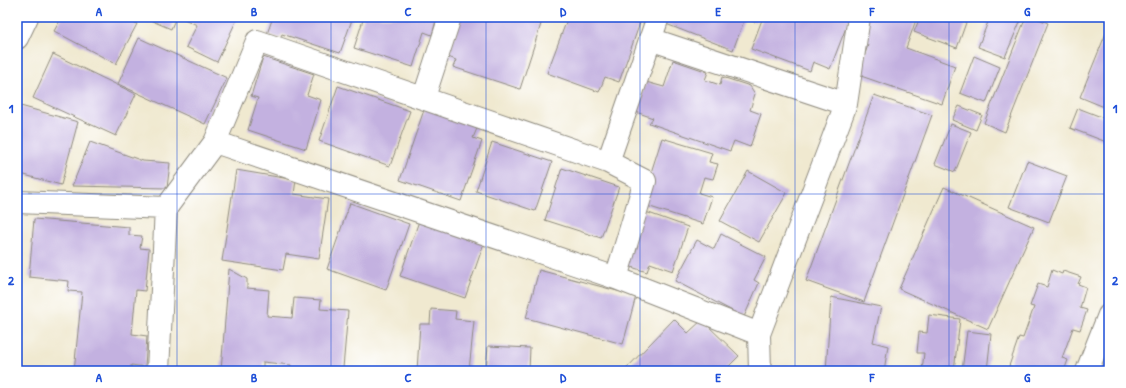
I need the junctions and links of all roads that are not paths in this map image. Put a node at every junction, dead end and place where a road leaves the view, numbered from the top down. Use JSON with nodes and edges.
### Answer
{"nodes":[{"id":1,"x":27,"y":17,"type":"edge"},
{"id":2,"x":450,"y":17,"type":"edge"},
{"id":3,"x":658,"y":17,"type":"edge"},
{"id":4,"x":859,"y":17,"type":"edge"},
{"id":5,"x":17,"y":38,"type":"edge"},
{"id":6,"x":650,"y":39,"type":"junction"},
{"id":7,"x":424,"y":98,"type":"junction"},
{"id":8,"x":846,"y":104,"type":"junction"},
{"id":9,"x":215,"y":142,"type":"junction"},
{"id":10,"x":608,"y":162,"type":"junction"},
{"id":11,"x":17,"y":202,"type":"edge"},
{"id":12,"x":166,"y":208,"type":"junction"},
{"id":13,"x":616,"y":278,"type":"junction"},
{"id":14,"x":1109,"y":315,"type":"edge"},
{"id":15,"x":759,"y":334,"type":"junction"},
{"id":16,"x":759,"y":370,"type":"edge"},
{"id":17,"x":158,"y":371,"type":"edge"},
{"id":18,"x":1087,"y":371,"type":"edge"}],
"edges":[{"from":1,"to":5,"type":"street"},
{"from":2,"to":7,"type":"street"},
{"from":3,"to":6,"type":"street"},
{"from":4,"to":8,"type":"street"},
{"from":6,"to":8,"type":"street"},
{"from":6,"to":10,"type":"street"},
{"from":7,"to":9,"type":"street"},
{"from":7,"to":10,"type":"street"},
{"from":8,"to":15,"type":"street"},
{"from":9,"to":12,"type":"street"},
{"from":9,"to":13,"type":"street"},
{"from":10,"to":13,"type":"street"},
{"from":11,"to":12,"type":"street"},
{"from":12,"to":17,"type":"street"},
{"from":13,"to":15,"type":"street"},
{"from":14,"to":18,"type":"street"},
{"from":15,"to":16,"type":"street"}]}
